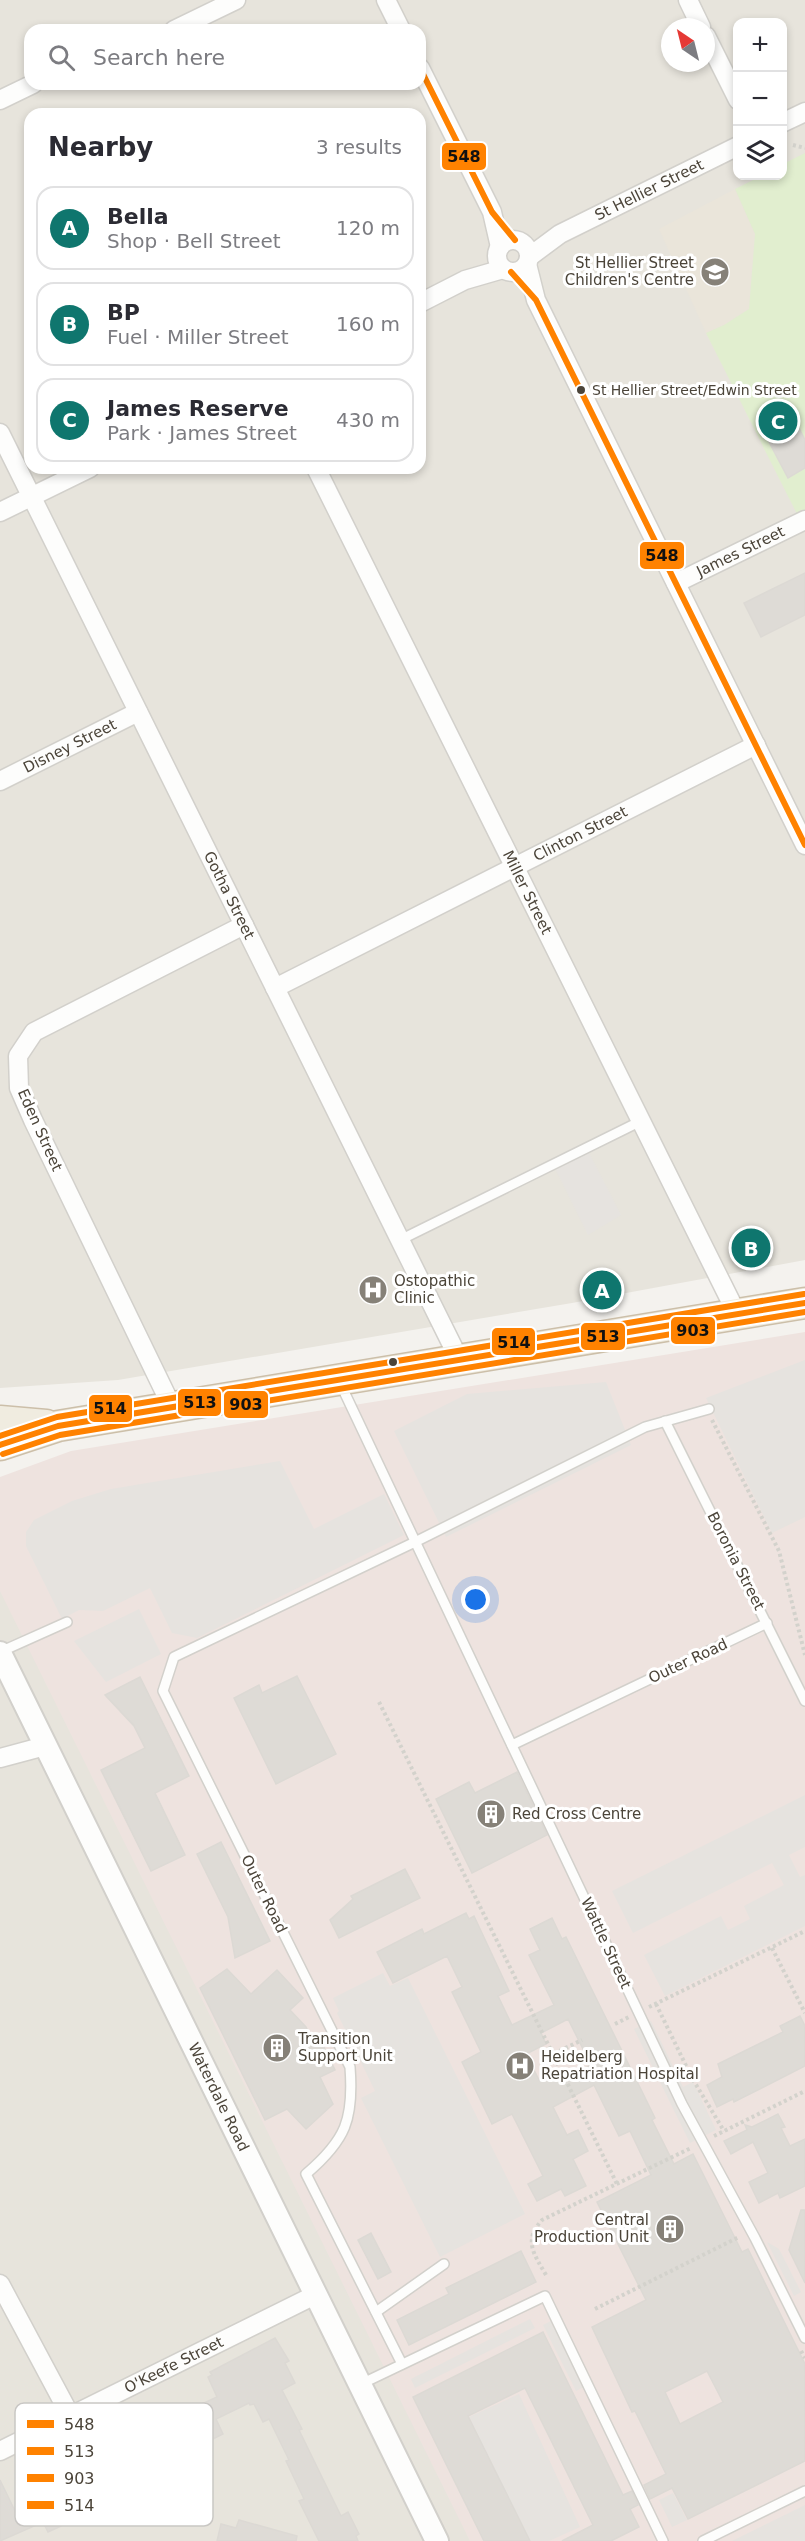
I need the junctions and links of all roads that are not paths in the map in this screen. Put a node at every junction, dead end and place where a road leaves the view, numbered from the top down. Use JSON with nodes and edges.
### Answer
{"nodes":[{"id":1,"x":236,"y":0,"type":"edge"},
{"id":2,"x":386,"y":0,"type":"edge"},
{"id":3,"x":688,"y":0,"type":"edge"},
{"id":4,"x":697,"y":18,"type":"edge"},
{"id":5,"x":186,"y":24,"type":"edge"},
{"id":6,"x":398,"y":24,"type":"edge"},
{"id":7,"x":715,"y":54,"type":"edge"},
{"id":8,"x":426,"y":80,"type":"edge"},
{"id":9,"x":24,"y":88,"type":"edge"},
{"id":10,"x":733,"y":90,"type":"edge"},
{"id":11,"x":0,"y":100,"type":"edge"},
{"id":12,"x":805,"y":111,"type":"edge"},
{"id":13,"x":787,"y":121,"type":"edge"},
{"id":14,"x":733,"y":148,"type":"edge"},
{"id":15,"x":513,"y":256,"type":"junction"},
{"id":16,"x":426,"y":300,"type":"edge"},
{"id":17,"x":0,"y":433,"type":"edge"},
{"id":18,"x":78,"y":474,"type":"edge"},
{"id":19,"x":319,"y":474,"type":"edge"},
{"id":20,"x":32,"y":496,"type":"junction"},
{"id":21,"x":0,"y":512,"type":"edge"},
{"id":22,"x":805,"y":520,"type":"edge"},
{"id":23,"x":676,"y":583,"type":"junction"},
{"id":24,"x":138,"y":712,"type":"junction"},
{"id":25,"x":756,"y":745,"type":"junction"},
{"id":26,"x":0,"y":781,"type":"edge"},
{"id":27,"x":805,"y":845,"type":"edge"},
{"id":28,"x":515,"y":867,"type":"junction"},
{"id":29,"x":244,"y":925,"type":"junction"},
{"id":30,"x":275,"y":988,"type":"junction"},
{"id":31,"x":641,"y":1121,"type":"junction"},
{"id":32,"x":400,"y":1240,"type":"junction"},
{"id":33,"x":805,"y":1303,"type":"edge"},
{"id":34,"x":738,"y":1316,"type":"junction"},
{"id":35,"x":459,"y":1359,"type":"junction"},
{"id":36,"x":338,"y":1380,"type":"junction"},
{"id":37,"x":172,"y":1407,"type":"junction"},
{"id":38,"x":709,"y":1409,"type":"dead end"},
{"id":39,"x":0,"y":1421,"type":"edge"},
{"id":40,"x":665,"y":1421,"type":"junction"},
{"id":41,"x":58,"y":1426,"type":"junction"},
{"id":42,"x":0,"y":1445,"type":"edge"},
{"id":43,"x":415,"y":1542,"type":"junction"},
{"id":44,"x":67,"y":1622,"type":"dead end"},
{"id":45,"x":767,"y":1623,"type":"junction"},
{"id":46,"x":0,"y":1653,"type":"edge"},
{"id":47,"x":805,"y":1701,"type":"edge"},
{"id":48,"x":512,"y":1745,"type":"junction"},
{"id":49,"x":45,"y":1746,"type":"junction"},
{"id":50,"x":0,"y":1758,"type":"edge"},
{"id":51,"x":444,"y":2264,"type":"dead end"},
{"id":52,"x":0,"y":2284,"type":"edge"},
{"id":53,"x":315,"y":2295,"type":"junction"},
{"id":54,"x":376,"y":2312,"type":"junction"},
{"id":55,"x":805,"y":2338,"type":"edge"},
{"id":56,"x":402,"y":2364,"type":"junction"},
{"id":57,"x":360,"y":2385,"type":"junction"},
{"id":58,"x":64,"y":2403,"type":"edge"},
{"id":59,"x":94,"y":2403,"type":"edge"},
{"id":60,"x":15,"y":2443,"type":"edge"},
{"id":61,"x":0,"y":2451,"type":"edge"},
{"id":62,"x":805,"y":2491,"type":"edge"},
{"id":63,"x":437,"y":2541,"type":"edge"},
{"id":64,"x":663,"y":2541,"type":"edge"},
{"id":65,"x":703,"y":2541,"type":"edge"}],
"edges":[{"from":1,"to":5,"type":"street"},
{"from":2,"to":6,"type":"street"},
{"from":3,"to":4,"type":"street"},
{"from":7,"to":10,"type":"street"},
{"from":8,"to":15,"type":"street"},
{"from":9,"to":11,"type":"street"},
{"from":12,"to":13,"type":"street"},
{"from":14,"to":15,"type":"street","name":"St Hellier Street"},
{"from":15,"to":16,"type":"street","name":"St Hellier Street"},
{"from":15,"to":23,"type":"street"},
{"from":17,"to":20,"type":"street","name":"Gotha Street"},
{"from":18,"to":20,"type":"street"},
{"from":19,"to":28,"type":"street","name":"Miller Street"},
{"from":20,"to":21,"type":"street"},
{"from":20,"to":24,"type":"street","name":"Gotha Street"},
{"from":22,"to":23,"type":"street","name":"James Street"},
{"from":23,"to":25,"type":"street"},
{"from":24,"to":26,"type":"street","name":"Disney Street"},
{"from":24,"to":29,"type":"street","name":"Gotha Street"},
{"from":25,"to":27,"type":"street"},
{"from":25,"to":28,"type":"street","name":"Clinton Street"},
{"from":28,"to":30,"type":"street","name":"Clinton Street"},
{"from":28,"to":31,"type":"street","name":"Miller Street"},
{"from":29,"to":30,"type":"street","name":"Gotha Street"},
{"from":29,"to":37,"type":"street","name":"Eden Street"},
{"from":30,"to":32,"type":"street","name":"Gotha Street"},
{"from":31,"to":32,"type":"lane"},
{"from":31,"to":34,"type":"street","name":"Miller Street"},
{"from":32,"to":35,"type":"street","name":"Gotha Street"},
{"from":33,"to":34,"type":"highway"},
{"from":34,"to":35,"type":"highway"},
{"from":35,"to":36,"type":"highway"},
{"from":36,"to":37,"type":"highway"},
{"from":36,"to":43,"type":"lane","name":"Wattle Street"},
{"from":37,"to":41,"type":"highway"},
{"from":38,"to":40,"type":"lane"},
{"from":39,"to":41,"type":"highway"},
{"from":40,"to":43,"type":"lane"},
{"from":40,"to":45,"type":"lane","name":"Boronia Street"},
{"from":41,"to":42,"type":"highway"},
{"from":43,"to":48,"type":"lane","name":"Wattle Street"},
{"from":43,"to":54,"type":"lane","name":"Outer Road"},
{"from":44,"to":46,"type":"lane"},
{"from":45,"to":47,"type":"lane","name":"Boronia Street"},
{"from":45,"to":48,"type":"lane","name":"Outer Road"},
{"from":46,"to":49,"type":"street","name":"Waterdale Road"},
{"from":48,"to":55,"type":"lane","name":"Wattle Street"},
{"from":49,"to":50,"type":"street"},
{"from":49,"to":53,"type":"street","name":"Waterdale Road"},
{"from":51,"to":54,"type":"lane"},
{"from":52,"to":58,"type":"street"},
{"from":53,"to":57,"type":"street","name":"Waterdale Road"},
{"from":53,"to":59,"type":"street","name":"O'Keefe Street"},
{"from":54,"to":56,"type":"lane","name":"Outer Road"},
{"from":56,"to":57,"type":"lane"},
{"from":56,"to":64,"type":"lane"},
{"from":57,"to":63,"type":"street","name":"Waterdale Road"},
{"from":60,"to":61,"type":"street","name":"O'Keefe Street"},
{"from":62,"to":65,"type":"lane"}]}
